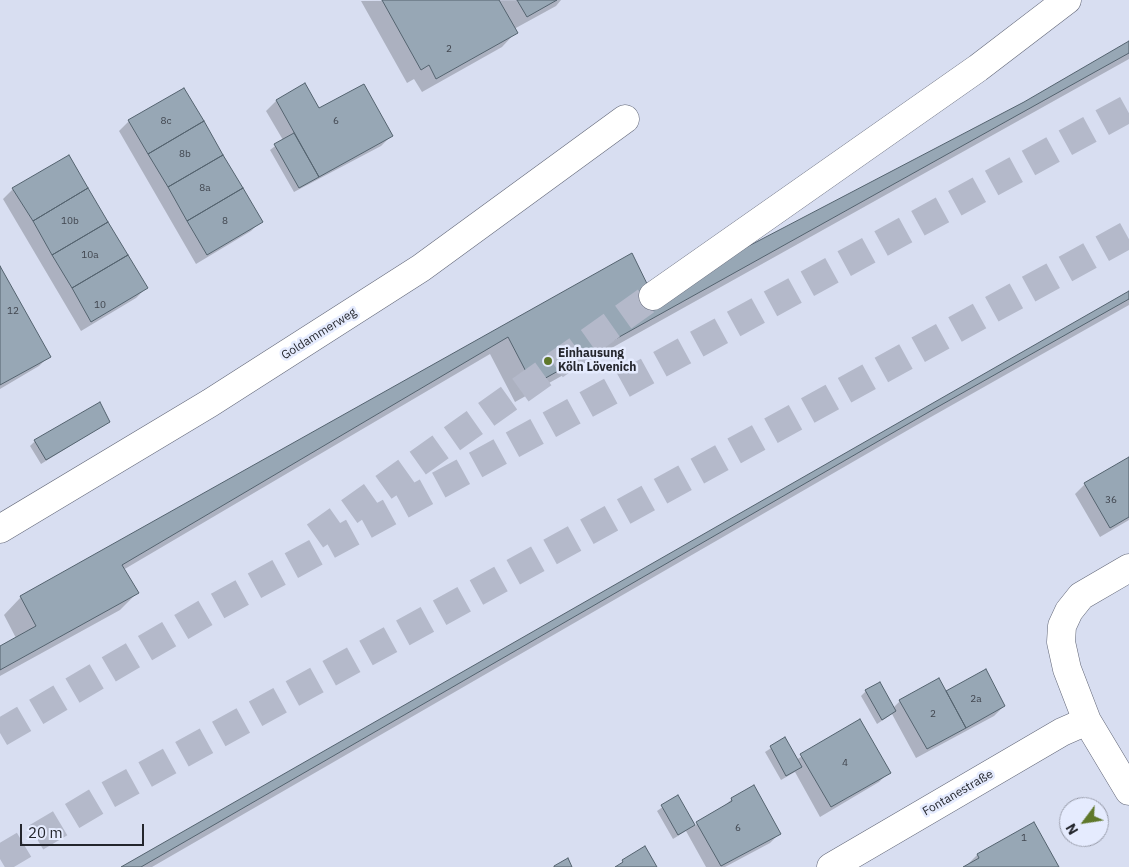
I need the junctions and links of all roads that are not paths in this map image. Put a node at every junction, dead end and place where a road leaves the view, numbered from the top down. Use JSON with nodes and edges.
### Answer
{"nodes":[{"id":1,"x":1067,"y":0,"type":"edge"},
{"id":2,"x":625,"y":119,"type":"dead end"},
{"id":3,"x":653,"y":296,"type":"tunnel mouth"},
{"id":4,"x":0,"y":529,"type":"edge"},
{"id":5,"x":1129,"y":568,"type":"edge"},
{"id":6,"x":1087,"y":721,"type":"junction"},
{"id":7,"x":1129,"y":791,"type":"edge"},
{"id":8,"x":831,"y":867,"type":"edge"}],
"edges":[{"from":1,"to":3,"type":"main road"},
{"from":2,"to":4,"type":"main road","name":"Goldammerweg"},
{"from":5,"to":6,"type":"main road"},
{"from":6,"to":7,"type":"main road"},
{"from":6,"to":8,"type":"main road","name":"Fontanestraße"}]}
